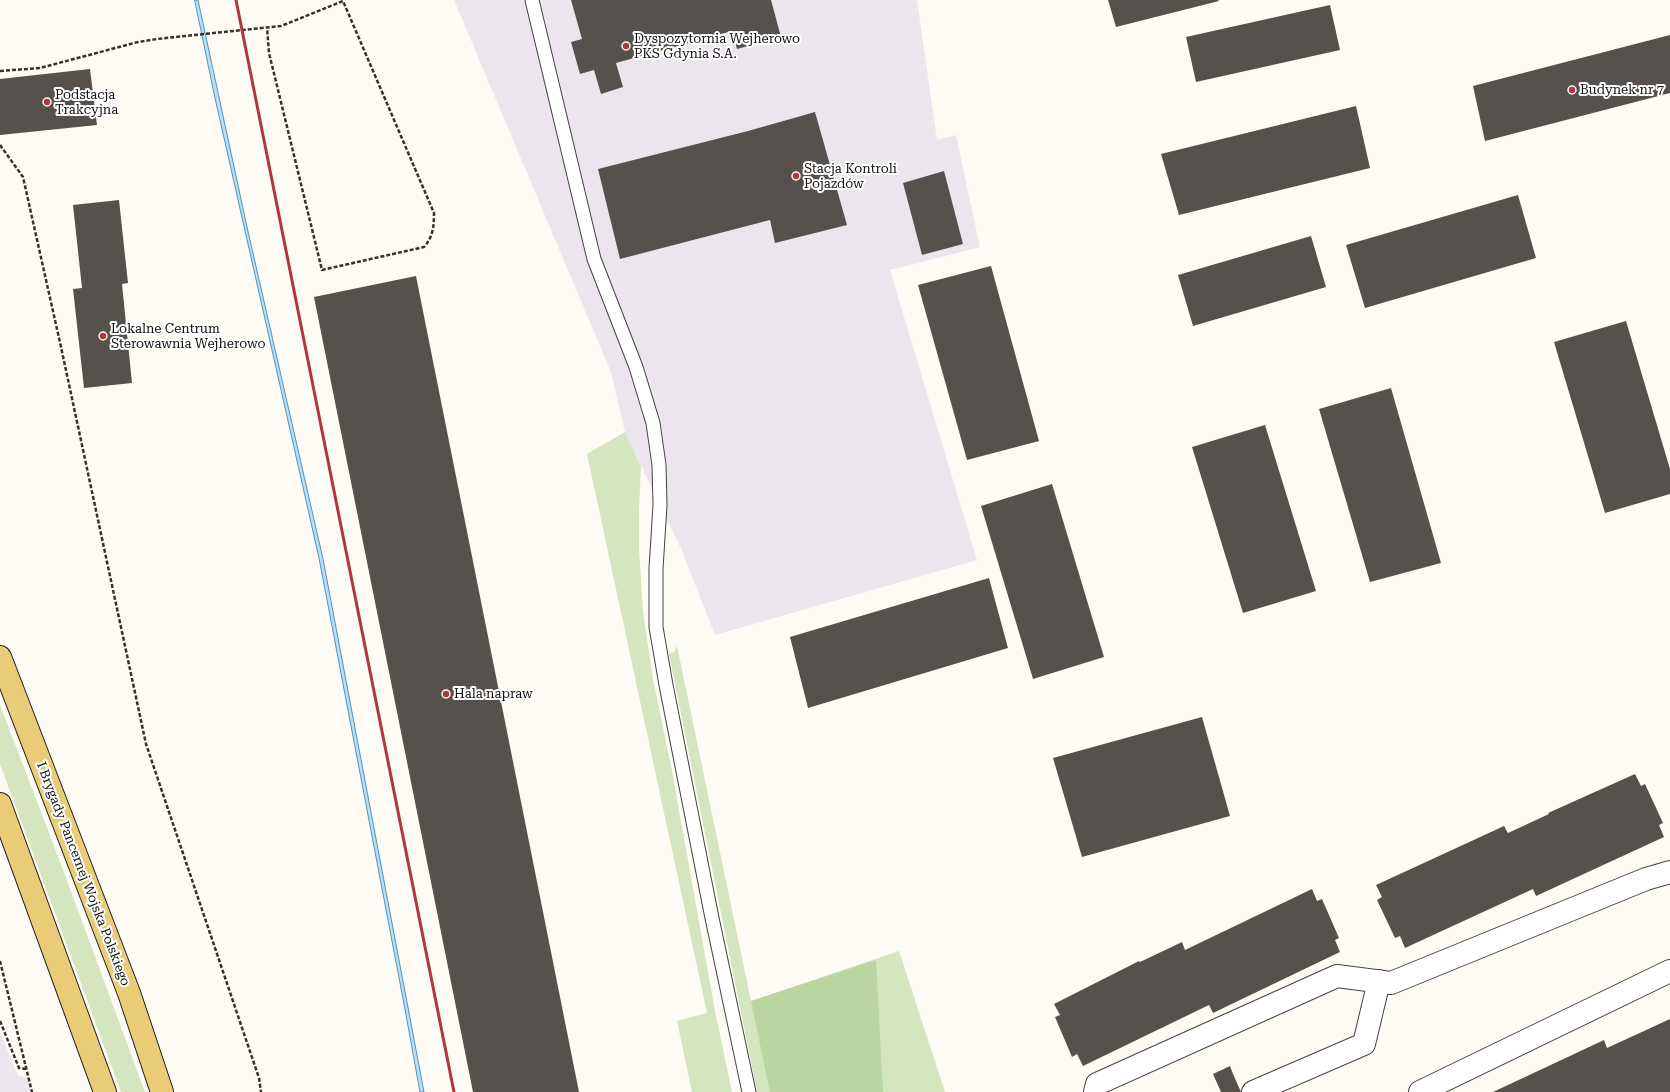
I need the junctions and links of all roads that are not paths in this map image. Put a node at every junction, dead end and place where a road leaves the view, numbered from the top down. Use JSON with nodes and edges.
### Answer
{"nodes":[{"id":1,"x":532,"y":0,"type":"edge"},
{"id":2,"x":0,"y":657,"type":"edge"},
{"id":3,"x":0,"y":804,"type":"edge"},
{"id":4,"x":1670,"y":872,"type":"edge"},
{"id":5,"x":1670,"y":971,"type":"edge"},
{"id":6,"x":1379,"y":981,"type":"junction"},
{"id":7,"x":102,"y":1090,"type":"edge"},
{"id":8,"x":162,"y":1092,"type":"edge"},
{"id":9,"x":749,"y":1092,"type":"edge"},
{"id":10,"x":1095,"y":1092,"type":"edge"},
{"id":11,"x":1253,"y":1092,"type":"edge"},
{"id":12,"x":1420,"y":1092,"type":"edge"}],
"edges":[{"from":1,"to":9,"type":"lane"},
{"from":2,"to":8,"type":"main road","name":"I Brygady Pancernej Wojska Polskiego"},
{"from":3,"to":7,"type":"main road"},
{"from":4,"to":6,"type":"street"},
{"from":5,"to":12,"type":"street"},
{"from":6,"to":10,"type":"street"},
{"from":6,"to":11,"type":"street"}]}
